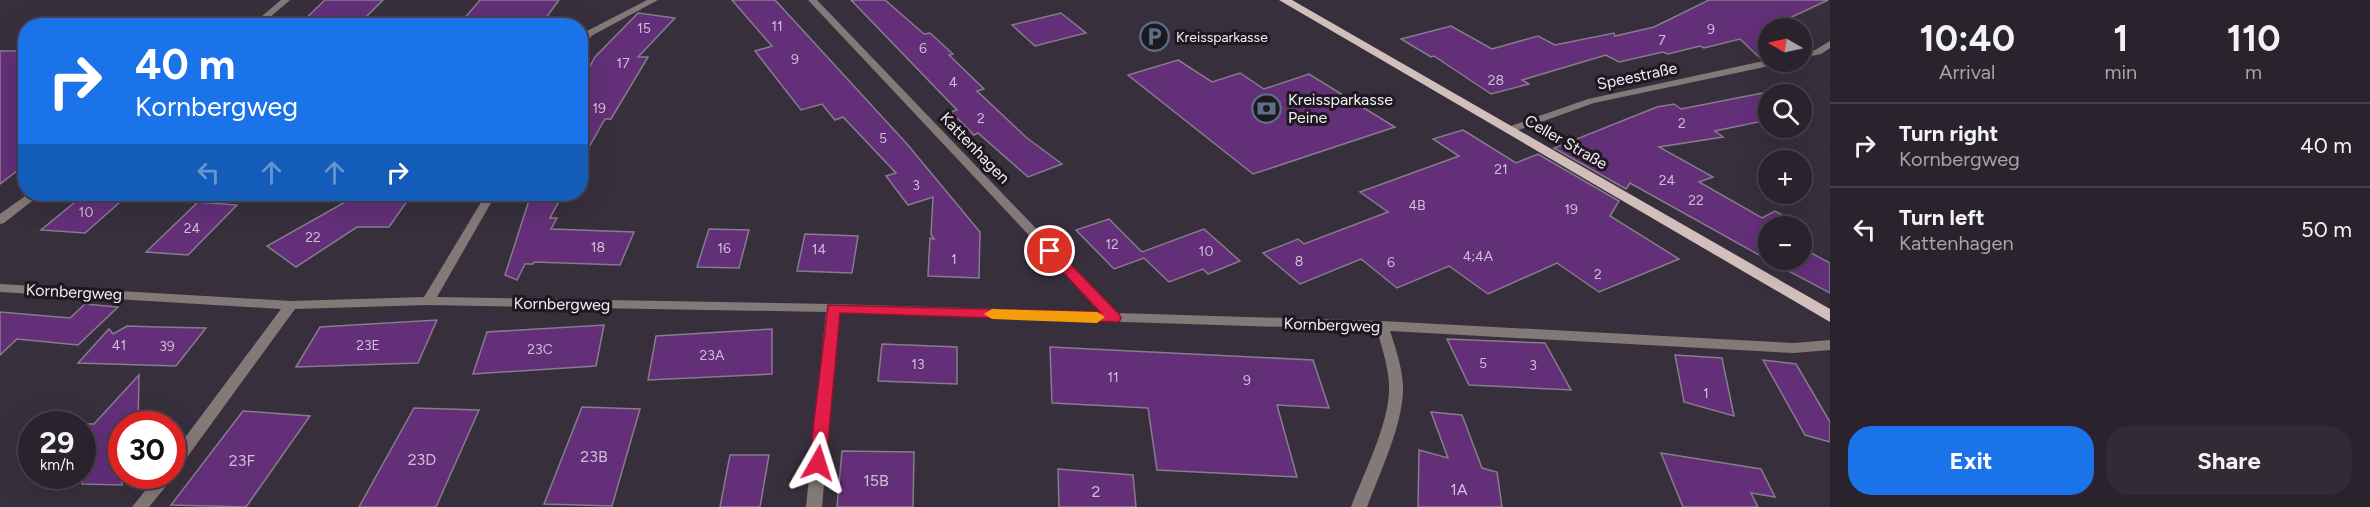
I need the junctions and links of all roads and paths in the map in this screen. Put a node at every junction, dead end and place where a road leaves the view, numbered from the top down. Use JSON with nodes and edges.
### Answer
{"nodes":[{"id":1,"x":286,"y":0,"type":"edge"},
{"id":2,"x":654,"y":0,"type":"edge"},
{"id":3,"x":812,"y":0,"type":"edge"},
{"id":4,"x":1284,"y":0,"type":"edge"},
{"id":5,"x":264,"y":18,"type":"edge"},
{"id":6,"x":588,"y":35,"type":"edge"},
{"id":7,"x":1830,"y":44,"type":"edge"},
{"id":8,"x":1818,"y":52,"type":"junction"},
{"id":9,"x":1812,"y":54,"type":"edge"},
{"id":10,"x":1830,"y":57,"type":"edge"},
{"id":11,"x":1758,"y":65,"type":"edge"},
{"id":12,"x":1509,"y":130,"type":"junction"},
{"id":13,"x":26,"y":201,"type":"edge"},
{"id":14,"x":487,"y":201,"type":"edge"},
{"id":15,"x":0,"y":220,"type":"edge"},
{"id":16,"x":0,"y":288,"type":"edge"},
{"id":17,"x":428,"y":301,"type":"junction"},
{"id":18,"x":291,"y":305,"type":"junction"},
{"id":19,"x":833,"y":308,"type":"junction"},
{"id":20,"x":1830,"y":316,"type":"edge"},
{"id":21,"x":1114,"y":318,"type":"junction"},
{"id":22,"x":1382,"y":326,"type":"junction"},
{"id":23,"x":1830,"y":345,"type":"edge"},
{"id":24,"x":186,"y":448,"type":"edge"},
{"id":25,"x":155,"y":489,"type":"edge"},
{"id":26,"x":140,"y":507,"type":"edge"},
{"id":27,"x":814,"y":507,"type":"edge"},
{"id":28,"x":1359,"y":507,"type":"edge"}],
"edges":[{"from":1,"to":5,"type":"street"},
{"from":2,"to":6,"type":"street"},
{"from":3,"to":21,"type":"street","name":"Kattenhagen"},
{"from":4,"to":12,"type":"main road","name":"Celler Straße"},
{"from":7,"to":8,"type":"street"},
{"from":8,"to":9,"type":"street"},
{"from":8,"to":10,"type":"street"},
{"from":11,"to":12,"type":"street","name":"Speestraße"},
{"from":12,"to":20,"type":"main road","name":"Celler Straße"},
{"from":13,"to":15,"type":"street"},
{"from":14,"to":17,"type":"street"},
{"from":16,"to":18,"type":"street","name":"Kornbergweg"},
{"from":17,"to":18,"type":"street","name":"Kornbergweg"},
{"from":17,"to":19,"type":"street","name":"Kornbergweg"},
{"from":18,"to":24,"type":"street"},
{"from":19,"to":21,"type":"street","name":"Kornbergweg"},
{"from":19,"to":27,"type":"street"},
{"from":21,"to":22,"type":"street","name":"Kornbergweg"},
{"from":22,"to":23,"type":"street","name":"Kornbergweg"},
{"from":22,"to":28,"type":"street"},
{"from":25,"to":26,"type":"street"}]}
